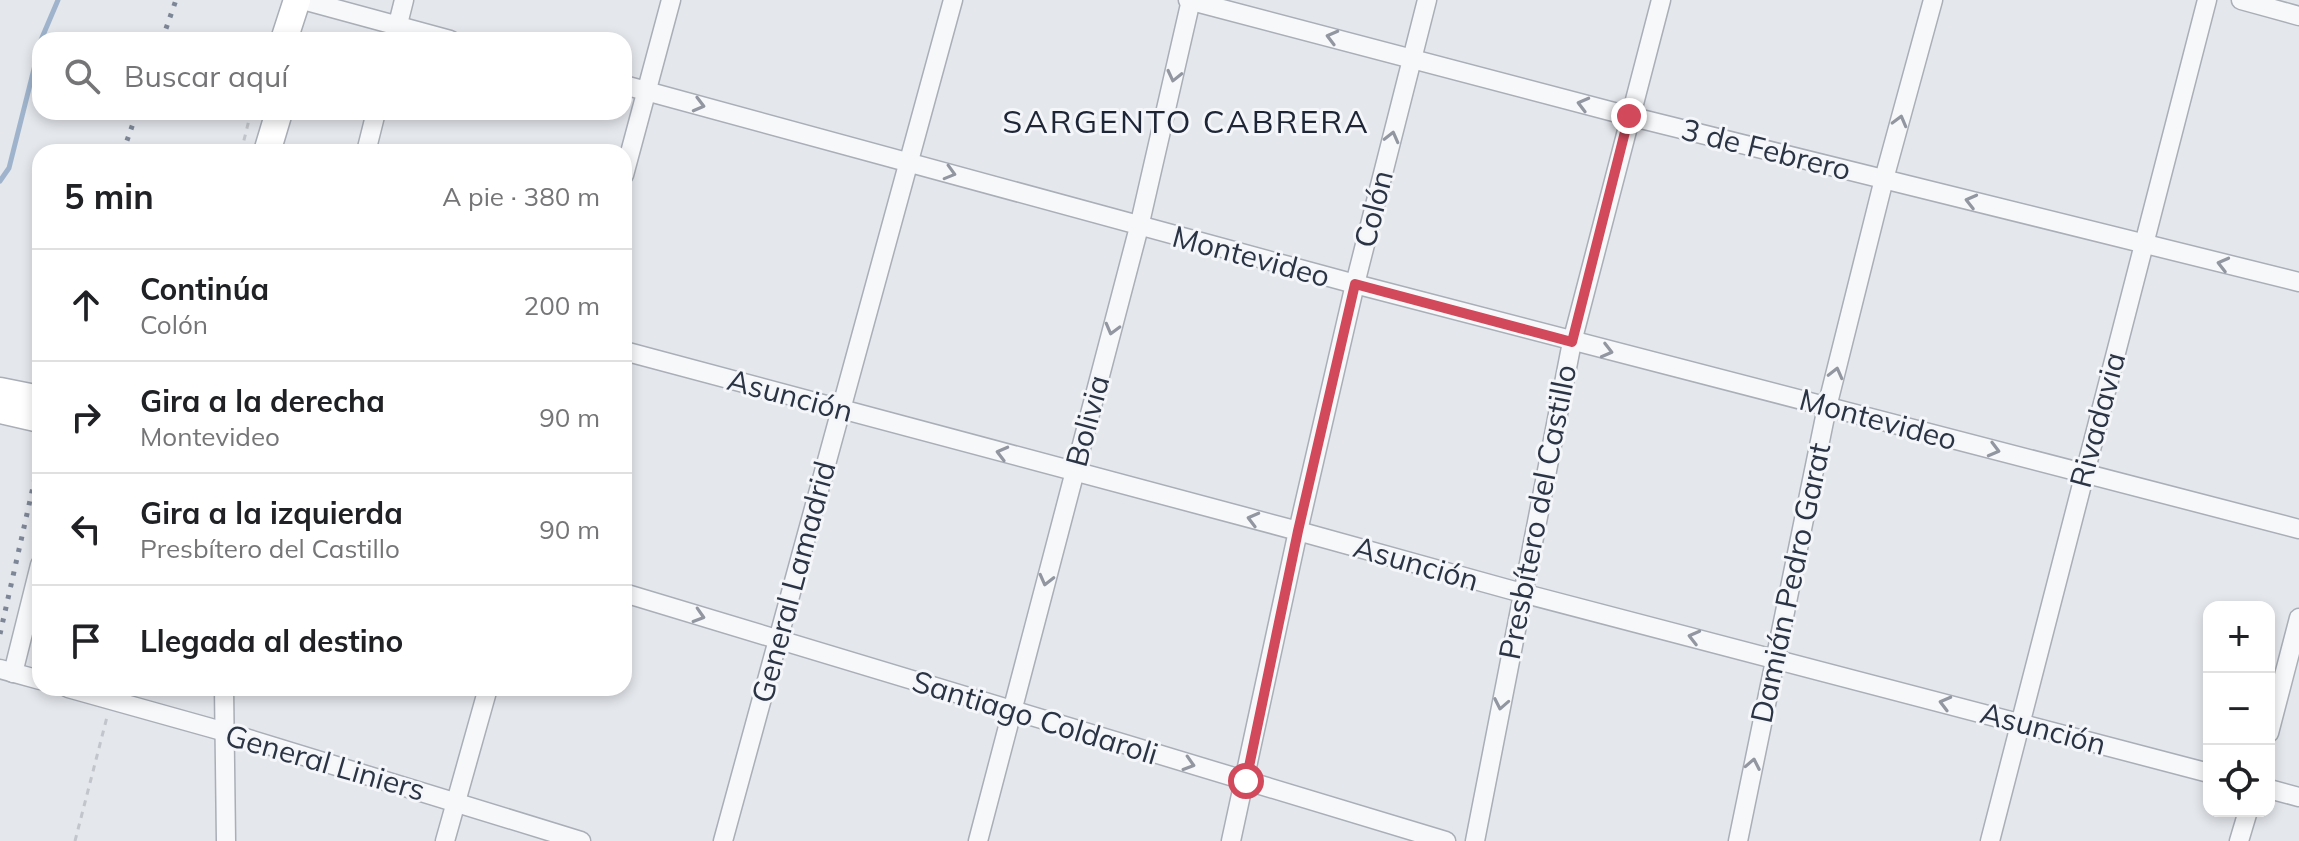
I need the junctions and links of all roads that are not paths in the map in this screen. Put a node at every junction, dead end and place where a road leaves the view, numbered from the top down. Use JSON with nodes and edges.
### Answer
{"nodes":[{"id":1,"x":404,"y":0,"type":"edge"},
{"id":2,"x":671,"y":0,"type":"edge"},
{"id":3,"x":953,"y":0,"type":"edge"},
{"id":4,"x":1190,"y":0,"type":"edge"},
{"id":5,"x":1427,"y":0,"type":"edge"},
{"id":6,"x":1661,"y":0,"type":"edge"},
{"id":7,"x":1933,"y":0,"type":"edge"},
{"id":8,"x":2207,"y":0,"type":"edge"},
{"id":9,"x":2241,"y":0,"type":"edge"},
{"id":10,"x":306,"y":1,"type":"edge"},
{"id":11,"x":2299,"y":16,"type":"edge"},
{"id":12,"x":289,"y":32,"type":"edge"},
{"id":13,"x":302,"y":32,"type":"edge"},
{"id":14,"x":392,"y":32,"type":"edge"},
{"id":15,"x":395,"y":32,"type":"edge"},
{"id":16,"x":1412,"y":58,"type":"junction"},
{"id":17,"x":632,"y":87,"type":"edge"},
{"id":18,"x":647,"y":90,"type":"junction"},
{"id":19,"x":1629,"y":116,"type":"junction"},
{"id":20,"x":259,"y":120,"type":"edge"},
{"id":21,"x":277,"y":120,"type":"edge"},
{"id":22,"x":374,"y":120,"type":"edge"},
{"id":23,"x":252,"y":144,"type":"edge"},
{"id":24,"x":269,"y":144,"type":"edge"},
{"id":25,"x":368,"y":144,"type":"edge"},
{"id":26,"x":632,"y":145,"type":"edge"},
{"id":27,"x":910,"y":162,"type":"junction"},
{"id":28,"x":1884,"y":179,"type":"junction"},
{"id":29,"x":1139,"y":227,"type":"junction"},
{"id":30,"x":2144,"y":244,"type":"junction"},
{"id":31,"x":2299,"y":282,"type":"edge"},
{"id":32,"x":1355,"y":284,"type":"junction"},
{"id":33,"x":1572,"y":342,"type":"junction"},
{"id":34,"x":632,"y":353,"type":"edge"},
{"id":35,"x":0,"y":391,"type":"edge"},
{"id":36,"x":32,"y":397,"type":"edge"},
{"id":37,"x":1827,"y":407,"type":"junction"},
{"id":38,"x":0,"y":410,"type":"edge"},
{"id":39,"x":841,"y":410,"type":"junction"},
{"id":40,"x":32,"y":417,"type":"edge"},
{"id":41,"x":1074,"y":472,"type":"junction"},
{"id":42,"x":2084,"y":473,"type":"junction"},
{"id":43,"x":2299,"y":529,"type":"edge"},
{"id":44,"x":1298,"y":531,"type":"junction"},
{"id":45,"x":32,"y":591,"type":"edge"},
{"id":46,"x":1522,"y":593,"type":"junction"},
{"id":47,"x":632,"y":595,"type":"edge"},
{"id":48,"x":2299,"y":618,"type":"edge"},
{"id":49,"x":778,"y":640,"type":"junction"},
{"id":50,"x":1774,"y":658,"type":"junction"},
{"id":51,"x":7,"y":671,"type":"edge"},
{"id":52,"x":32,"y":678,"type":"edge"},
{"id":53,"x":97,"y":696,"type":"edge"},
{"id":54,"x":224,"y":696,"type":"edge"},
{"id":55,"x":486,"y":696,"type":"edge"},
{"id":56,"x":2275,"y":710,"type":"edge"},
{"id":57,"x":1013,"y":712,"type":"junction"},
{"id":58,"x":2021,"y":723,"type":"junction"},
{"id":59,"x":223,"y":733,"type":"junction"},
{"id":60,"x":2203,"y":771,"type":"edge"},
{"id":61,"x":1246,"y":781,"type":"junction"},
{"id":62,"x":2275,"y":791,"type":"edge"},
{"id":63,"x":2299,"y":797,"type":"edge"},
{"id":64,"x":456,"y":802,"type":"junction"},
{"id":65,"x":2246,"y":817,"type":"edge"},
{"id":66,"x":226,"y":841,"type":"edge"},
{"id":67,"x":445,"y":841,"type":"edge"},
{"id":68,"x":581,"y":841,"type":"edge"},
{"id":69,"x":723,"y":841,"type":"edge"},
{"id":70,"x":978,"y":841,"type":"edge"},
{"id":71,"x":1231,"y":841,"type":"edge"},
{"id":72,"x":1446,"y":841,"type":"edge"},
{"id":73,"x":1475,"y":841,"type":"edge"},
{"id":74,"x":1738,"y":841,"type":"edge"},
{"id":75,"x":1990,"y":841,"type":"edge"},
{"id":76,"x":2239,"y":841,"type":"edge"}],
"edges":[{"from":1,"to":15,"type":"street"},
{"from":2,"to":18,"type":"street"},
{"from":3,"to":27,"type":"street","name":"General Lamadrid"},
{"from":16,"to":4,"type":"street","name":"3 de Febrero","one_way":true},
{"from":4,"to":29,"type":"street","name":"Bolivia","one_way":true},
{"from":5,"to":16,"type":"street","name":"Colón"},
{"from":6,"to":19,"type":"street","name":"Presbítero del Castillo"},
{"from":28,"to":7,"type":"street","name":"Damián Pedro Garat","one_way":true},
{"from":8,"to":30,"type":"street","name":"Rivadavia"},
{"from":9,"to":11,"type":"street"},
{"from":10,"to":12,"type":"main road"},
{"from":10,"to":13,"type":"main road"},
{"from":10,"to":14,"type":"street"},
{"from":19,"to":16,"type":"street","name":"3 de Febrero","one_way":true},
{"from":32,"to":16,"type":"street","name":"Colón","one_way":true},
{"from":17,"to":18,"type":"street","name":"Montevideo"},
{"from":18,"to":26,"type":"street"},
{"from":18,"to":27,"type":"street","name":"Montevideo","one_way":true},
{"from":19,"to":28,"type":"street","name":"3 de Febrero"},
{"from":19,"to":33,"type":"street","name":"Presbítero del Castillo"},
{"from":20,"to":23,"type":"main road"},
{"from":21,"to":24,"type":"main road"},
{"from":22,"to":25,"type":"street"},
{"from":27,"to":29,"type":"street","name":"Montevideo","one_way":true},
{"from":27,"to":39,"type":"street","name":"General Lamadrid"},
{"from":30,"to":28,"type":"street","name":"3 de Febrero","one_way":true},
{"from":37,"to":28,"type":"street","name":"Damián Pedro Garat","one_way":true},
{"from":29,"to":32,"type":"street","name":"Montevideo"},
{"from":29,"to":41,"type":"street","name":"Bolivia","one_way":true},
{"from":31,"to":30,"type":"street","name":"3 de Febrero","one_way":true},
{"from":30,"to":42,"type":"street","name":"Rivadavia"},
{"from":32,"to":33,"type":"street","name":"Montevideo"},
{"from":32,"to":44,"type":"street","name":"Colón"},
{"from":33,"to":37,"type":"street","name":"Montevideo","one_way":true},
{"from":33,"to":46,"type":"street","name":"Presbítero del Castillo"},
{"from":34,"to":39,"type":"street","name":"Asunción"},
{"from":35,"to":36,"type":"main road"},
{"from":37,"to":42,"type":"street","name":"Montevideo","one_way":true},
{"from":37,"to":50,"type":"street","name":"Damián Pedro Garat"},
{"from":38,"to":40,"type":"main road"},
{"from":41,"to":39,"type":"street","name":"Asunción","one_way":true},
{"from":39,"to":49,"type":"street","name":"General Lamadrid"},
{"from":44,"to":41,"type":"street","name":"Asunción","one_way":true},
{"from":41,"to":57,"type":"street","name":"Bolivia","one_way":true},
{"from":42,"to":43,"type":"street","name":"Montevideo"},
{"from":42,"to":58,"type":"street","name":"Rivadavia"},
{"from":44,"to":46,"type":"street","name":"Asunción"},
{"from":44,"to":61,"type":"street","name":"Colón"},
{"from":45,"to":51,"type":"street"},
{"from":50,"to":46,"type":"street","name":"Asunción","one_way":true},
{"from":46,"to":73,"type":"street","name":"Presbítero del Castillo","one_way":true},
{"from":47,"to":49,"type":"street","name":"Santiago Coldaroli","one_way":true},
{"from":48,"to":56,"type":"street"},
{"from":49,"to":57,"type":"street","name":"Santiago Coldaroli"},
{"from":49,"to":69,"type":"street","name":"General Lamadrid"},
{"from":58,"to":50,"type":"street","name":"Asunción","one_way":true},
{"from":74,"to":50,"type":"street","name":"Damián Pedro Garat","one_way":true},
{"from":51,"to":52,"type":"street"},
{"from":53,"to":59,"type":"street","name":"General Liniers"},
{"from":54,"to":59,"type":"street"},
{"from":55,"to":64,"type":"street"},
{"from":57,"to":61,"type":"street","name":"Santiago Coldaroli","one_way":true},
{"from":57,"to":70,"type":"street","name":"Bolivia"},
{"from":58,"to":60,"type":"street","name":"Asunción"},
{"from":58,"to":75,"type":"street","name":"Rivadavia"},
{"from":59,"to":64,"type":"street","name":"General Liniers"},
{"from":59,"to":66,"type":"street"},
{"from":61,"to":71,"type":"street","name":"Colón"},
{"from":61,"to":72,"type":"street","name":"Santiago Coldaroli"},
{"from":62,"to":63,"type":"street"},
{"from":64,"to":67,"type":"street"},
{"from":64,"to":68,"type":"street","name":"General Liniers"},
{"from":65,"to":76,"type":"street"}]}
